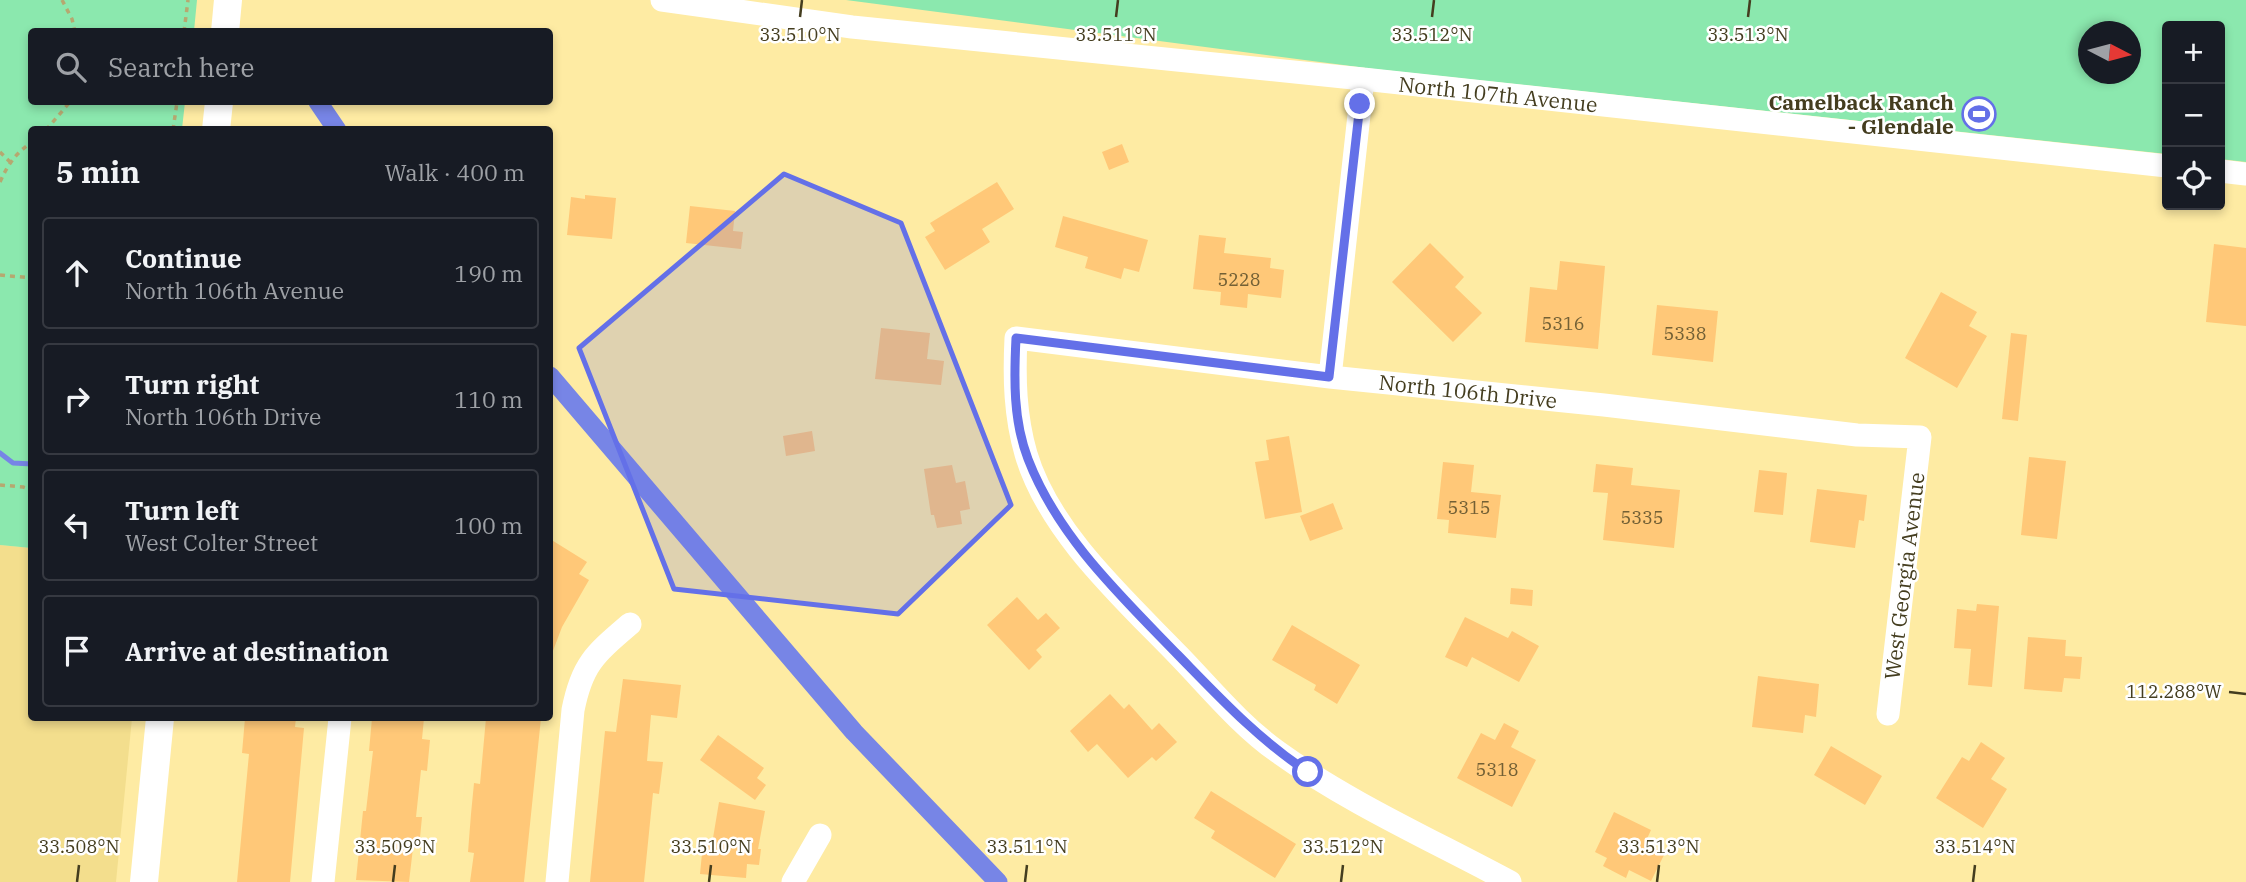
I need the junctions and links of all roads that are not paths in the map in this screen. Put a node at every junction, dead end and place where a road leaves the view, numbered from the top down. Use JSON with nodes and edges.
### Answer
{"nodes":[{"id":1,"x":228,"y":0,"type":"edge"},
{"id":2,"x":662,"y":0,"type":"edge"},
{"id":3,"x":225,"y":28,"type":"edge"},
{"id":4,"x":1363,"y":79,"type":"junction"},
{"id":5,"x":219,"y":105,"type":"edge"},
{"id":6,"x":216,"y":126,"type":"edge"},
{"id":7,"x":2162,"y":165,"type":"edge"},
{"id":8,"x":2225,"y":172,"type":"edge"},
{"id":9,"x":2246,"y":174,"type":"edge"},
{"id":10,"x":1329,"y":377,"type":"junction"},
{"id":11,"x":1920,"y":437,"type":"joint"},
{"id":12,"x":630,"y":624,"type":"dead end"},
{"id":13,"x":1888,"y":714,"type":"dead end"},
{"id":14,"x":160,"y":721,"type":"edge"},
{"id":15,"x":340,"y":721,"type":"edge"},
{"id":16,"x":821,"y":835,"type":"dead end"},
{"id":17,"x":145,"y":882,"type":"edge"},
{"id":18,"x":323,"y":882,"type":"edge"},
{"id":19,"x":556,"y":882,"type":"edge"},
{"id":20,"x":793,"y":882,"type":"edge"},
{"id":21,"x":1510,"y":882,"type":"edge"}],
"edges":[{"from":1,"to":3,"type":"main road"},
{"from":2,"to":4,"type":"street","name":"North 107th Avenue"},
{"from":4,"to":7,"type":"street","name":"North 107th Avenue"},
{"from":4,"to":10,"type":"street"},
{"from":5,"to":6,"type":"main road"},
{"from":8,"to":9,"type":"street"},
{"from":10,"to":11,"type":"street","name":"North 106th Drive"},
{"from":10,"to":21,"type":"street","name":"North 106th Drive"},
{"from":11,"to":13,"type":"street","name":"West Georgia Avenue"},
{"from":12,"to":19,"type":"street"},
{"from":14,"to":17,"type":"main road"},
{"from":15,"to":18,"type":"street"},
{"from":16,"to":20,"type":"street"}]}
